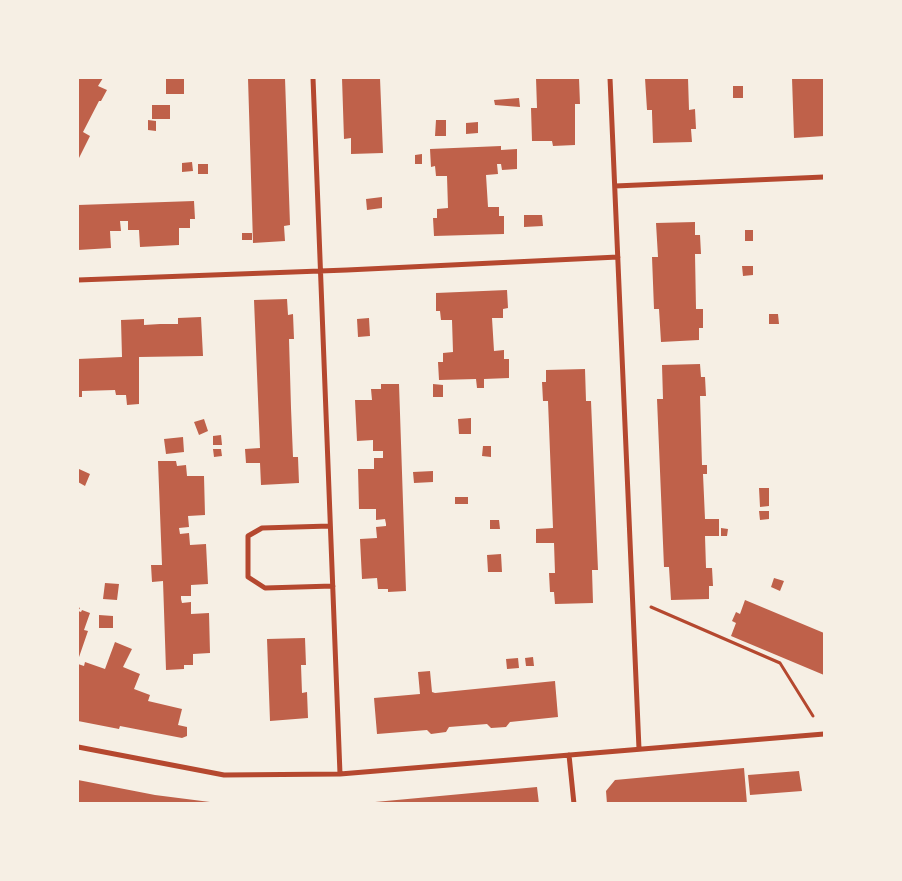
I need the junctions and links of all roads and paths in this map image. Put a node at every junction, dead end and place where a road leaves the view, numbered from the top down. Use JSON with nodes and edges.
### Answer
{"nodes":[{"id":1,"x":313,"y":78,"type":"edge"},
{"id":2,"x":610,"y":78,"type":"edge"},
{"id":3,"x":824,"y":177,"type":"edge"},
{"id":4,"x":615,"y":186,"type":"junction"},
{"id":5,"x":618,"y":257,"type":"junction"},
{"id":6,"x":321,"y":271,"type":"junction"},
{"id":7,"x":78,"y":280,"type":"edge"},
{"id":8,"x":330,"y":526,"type":"junction"},
{"id":9,"x":333,"y":586,"type":"junction"},
{"id":10,"x":633,"y":599,"type":"junction"},
{"id":11,"x":824,"y":734,"type":"edge"},
{"id":12,"x":78,"y":747,"type":"edge"},
{"id":13,"x":640,"y":749,"type":"junction"},
{"id":14,"x":569,"y":755,"type":"junction"},
{"id":15,"x":340,"y":774,"type":"junction"},
{"id":16,"x":574,"y":804,"type":"edge"}],
"edges":[{"from":1,"to":6,"type":"street"},
{"from":2,"to":4,"type":"street"},
{"from":3,"to":4,"type":"street"},
{"from":4,"to":5,"type":"street"},
{"from":5,"to":6,"type":"street"},
{"from":5,"to":10,"type":"street"},
{"from":6,"to":7,"type":"street"},
{"from":6,"to":8,"type":"street"},
{"from":8,"to":9,"type":"street"},
{"from":8,"to":9,"type":"street"},
{"from":9,"to":15,"type":"street"},
{"from":10,"to":11,"type":"path"},
{"from":10,"to":13,"type":"street"},
{"from":11,"to":13,"type":"street"},
{"from":12,"to":15,"type":"street"},
{"from":13,"to":14,"type":"street"},
{"from":14,"to":15,"type":"street"},
{"from":14,"to":16,"type":"street"}]}
